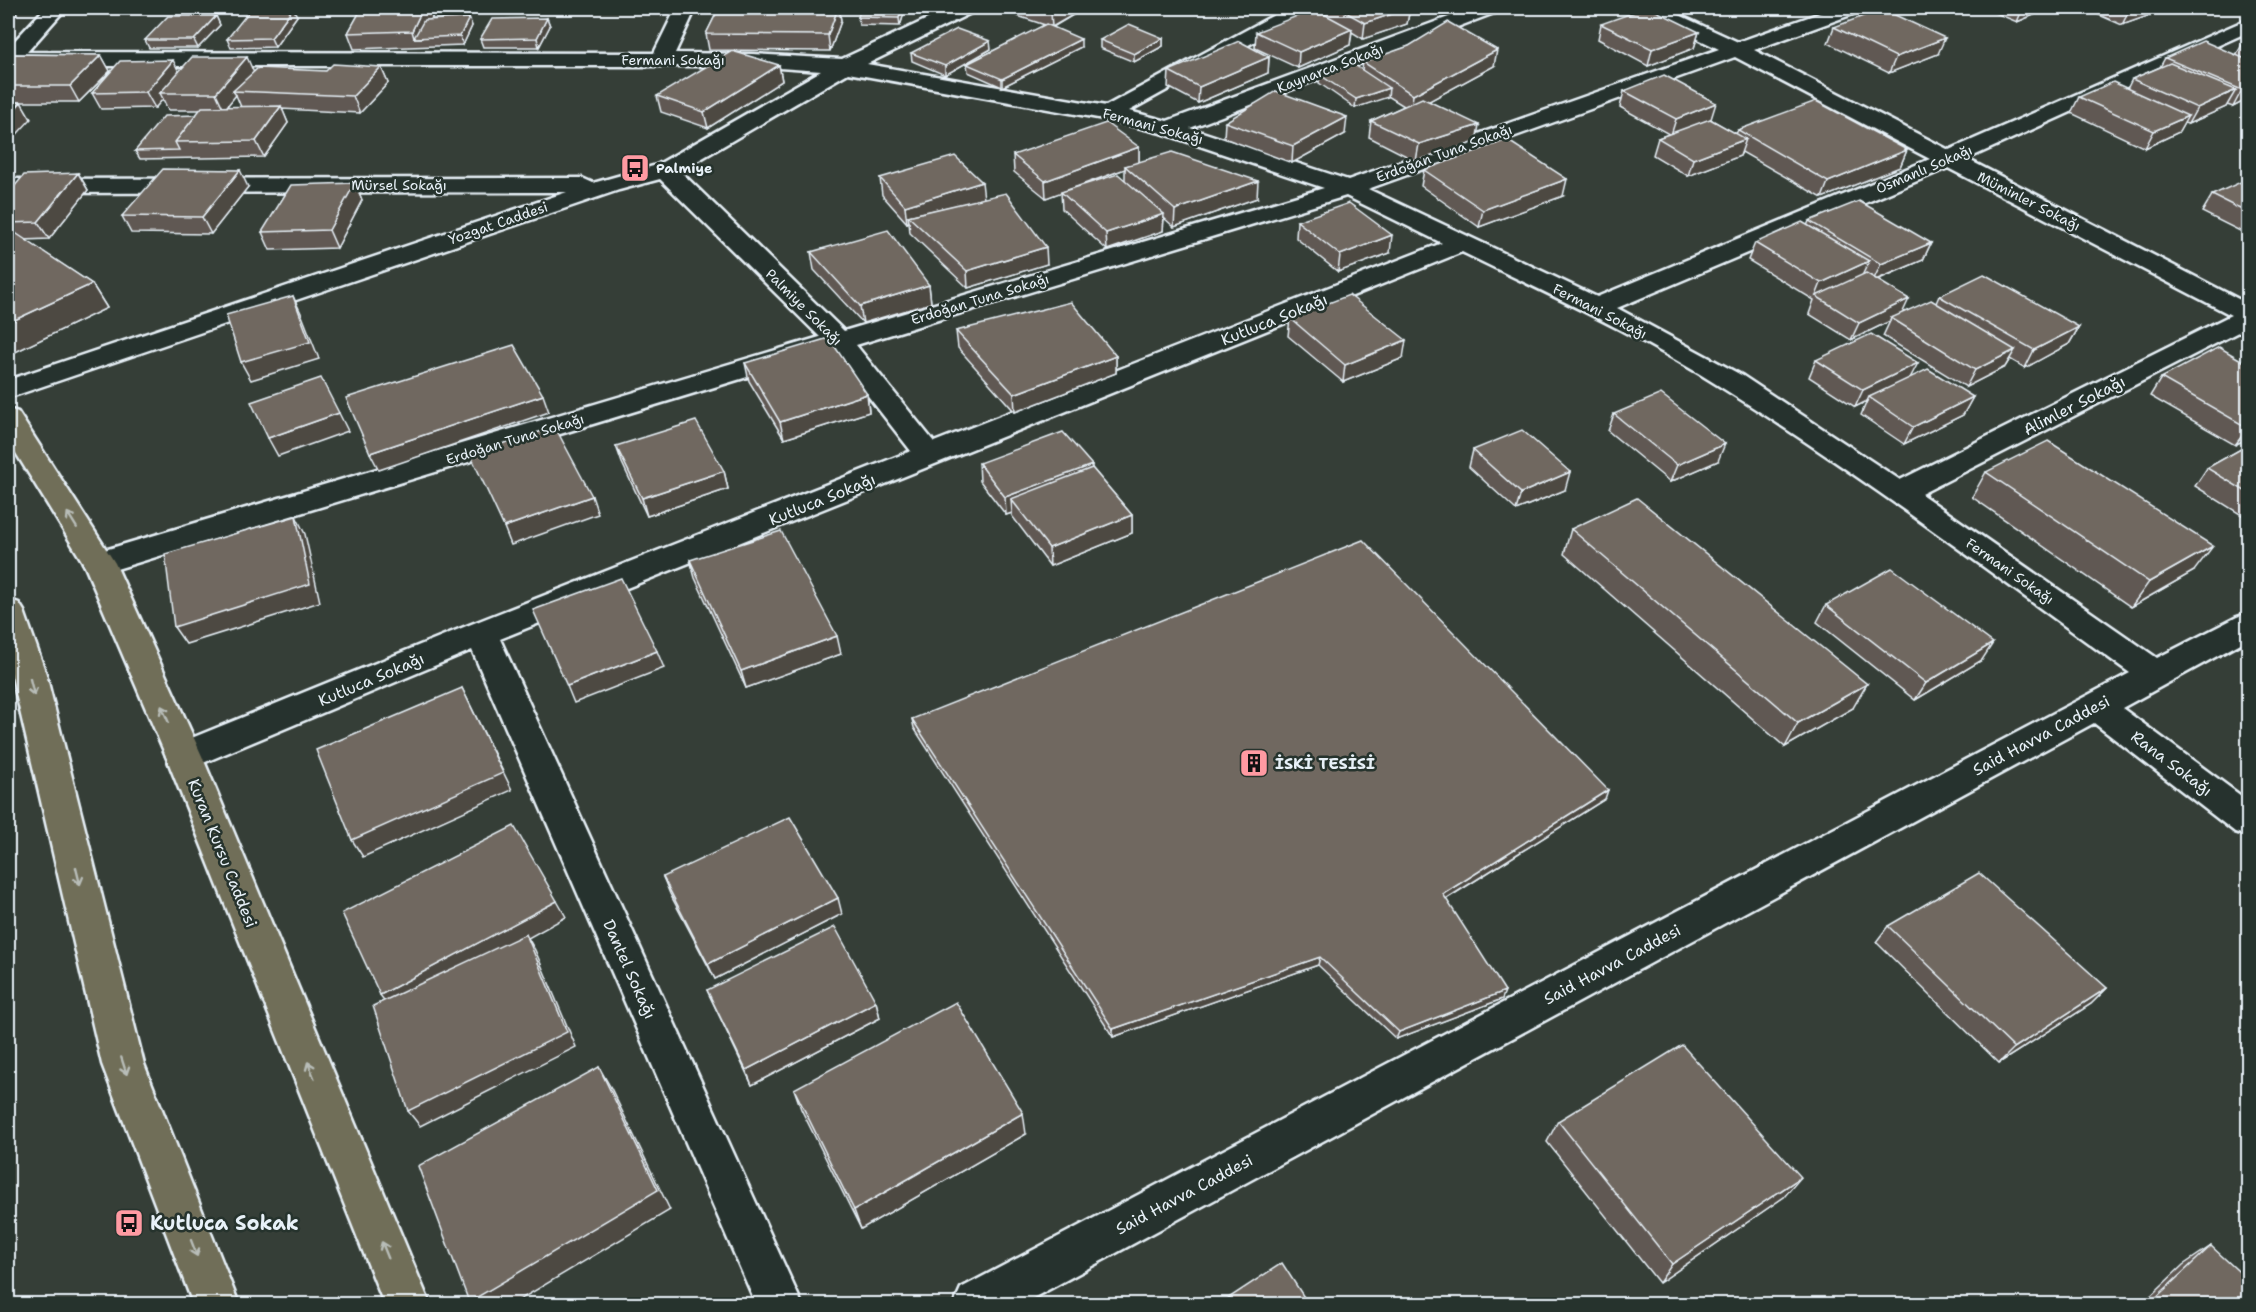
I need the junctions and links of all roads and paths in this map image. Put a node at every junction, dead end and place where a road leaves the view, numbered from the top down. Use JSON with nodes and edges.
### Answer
{"nodes":[{"id":1,"x":56,"y":8,"type":"edge"},
{"id":2,"x":686,"y":8,"type":"edge"},
{"id":3,"x":966,"y":8,"type":"edge"},
{"id":4,"x":1301,"y":8,"type":"edge"},
{"id":5,"x":1490,"y":8,"type":"edge"},
{"id":6,"x":1649,"y":8,"type":"edge"},
{"id":7,"x":1852,"y":8,"type":"edge"},
{"id":8,"x":2248,"y":25,"type":"edge"},
{"id":9,"x":1734,"y":48,"type":"junction"},
{"id":10,"x":8,"y":59,"type":"edge"},
{"id":11,"x":661,"y":61,"type":"junction"},
{"id":12,"x":845,"y":66,"type":"junction"},
{"id":13,"x":1109,"y":113,"type":"junction"},
{"id":14,"x":1169,"y":128,"type":"junction"},
{"id":15,"x":1948,"y":159,"type":"junction"},
{"id":16,"x":665,"y":170,"type":"junction"},
{"id":17,"x":611,"y":185,"type":"junction"},
{"id":18,"x":8,"y":186,"type":"edge"},
{"id":19,"x":1348,"y":188,"type":"junction"},
{"id":20,"x":1461,"y":244,"type":"junction"},
{"id":21,"x":1596,"y":307,"type":"junction"},
{"id":22,"x":2248,"y":316,"type":"edge"},
{"id":23,"x":840,"y":342,"type":"junction"},
{"id":24,"x":8,"y":389,"type":"edge"},
{"id":25,"x":8,"y":418,"type":"edge"},
{"id":26,"x":930,"y":456,"type":"junction"},
{"id":27,"x":1899,"y":493,"type":"junction"},
{"id":28,"x":99,"y":563,"type":"junction"},
{"id":29,"x":8,"y":611,"type":"edge"},
{"id":30,"x":2248,"y":626,"type":"edge"},
{"id":31,"x":481,"y":633,"type":"junction"},
{"id":32,"x":2157,"y":675,"type":"junction"},
{"id":33,"x":2095,"y":706,"type":"junction"},
{"id":34,"x":184,"y":756,"type":"junction"},
{"id":35,"x":2248,"y":821,"type":"edge"},
{"id":36,"x":216,"y":1305,"type":"edge"},
{"id":37,"x":407,"y":1305,"type":"edge"},
{"id":38,"x":779,"y":1305,"type":"edge"},
{"id":39,"x":977,"y":1305,"type":"edge"}],
"edges":[{"from":1,"to":10,"type":"street"},
{"from":2,"to":11,"type":"street"},
{"from":3,"to":12,"type":"street","name":"Yozgat Caddesi"},
{"from":4,"to":13,"type":"street"},
{"from":5,"to":14,"type":"street","name":"Kaynarca Sokağı"},
{"from":6,"to":9,"type":"street","name":"Müminler Sokağı"},
{"from":7,"to":9,"type":"street","name":"Erdoğan Tuna Sokağı"},
{"from":8,"to":15,"type":"street","name":"Osmanlı Sokağı"},
{"from":9,"to":15,"type":"street","name":"Müminler Sokağı"},
{"from":9,"to":19,"type":"street","name":"Erdoğan Tuna Sokağı"},
{"from":10,"to":11,"type":"street","name":"Fermani Sokağı"},
{"from":11,"to":12,"type":"street","name":"Fermani Sokağı"},
{"from":12,"to":13,"type":"street","name":"Fermani Sokağı"},
{"from":12,"to":16,"type":"street","name":"Yozgat Caddesi"},
{"from":13,"to":14,"type":"street","name":"Fermani Sokağı"},
{"from":14,"to":19,"type":"street","name":"Fermani Sokağı"},
{"from":15,"to":21,"type":"street","name":"Osmanlı Sokağı"},
{"from":15,"to":22,"type":"street","name":"Müminler Sokağı"},
{"from":16,"to":17,"type":"street","name":"Yozgat Caddesi"},
{"from":16,"to":23,"type":"street","name":"Palmiye Sokağı"},
{"from":17,"to":18,"type":"street","name":"Mürsel Sokağı"},
{"from":17,"to":24,"type":"street","name":"Yozgat Caddesi"},
{"from":19,"to":20,"type":"street","name":"Fermani Sokağı"},
{"from":19,"to":23,"type":"street","name":"Erdoğan Tuna Sokağı"},
{"from":20,"to":21,"type":"street","name":"Fermani Sokağı"},
{"from":20,"to":26,"type":"street","name":"Kutluca Sokağı"},
{"from":21,"to":27,"type":"street","name":"Fermani Sokağı"},
{"from":22,"to":27,"type":"street","name":"Alimler Sokağı"},
{"from":23,"to":26,"type":"street","name":"Palmiye Sokağı"},
{"from":23,"to":28,"type":"street","name":"Erdoğan Tuna Sokağı"},
{"from":28,"to":25,"type":"main road","name":"Kuran Kursu Caddesi","one_way":true},
{"from":26,"to":31,"type":"street","name":"Kutluca Sokağı"},
{"from":27,"to":32,"type":"street","name":"Fermani Sokağı"},
{"from":34,"to":28,"type":"main road","name":"Kuran Kursu Caddesi","one_way":true},
{"from":29,"to":36,"type":"main road","one_way":true},
{"from":30,"to":32,"type":"street","name":"Said Havva Caddesi"},
{"from":31,"to":34,"type":"street","name":"Kutluca Sokağı"},
{"from":31,"to":38,"type":"street","name":"Dantel Sokağı"},
{"from":32,"to":33,"type":"street","name":"Said Havva Caddesi"},
{"from":33,"to":35,"type":"street","name":"Rana Sokağı"},
{"from":33,"to":39,"type":"street","name":"Said Havva Caddesi"},
{"from":37,"to":34,"type":"main road","name":"Kuran Kursu Caddesi","one_way":true}]}
